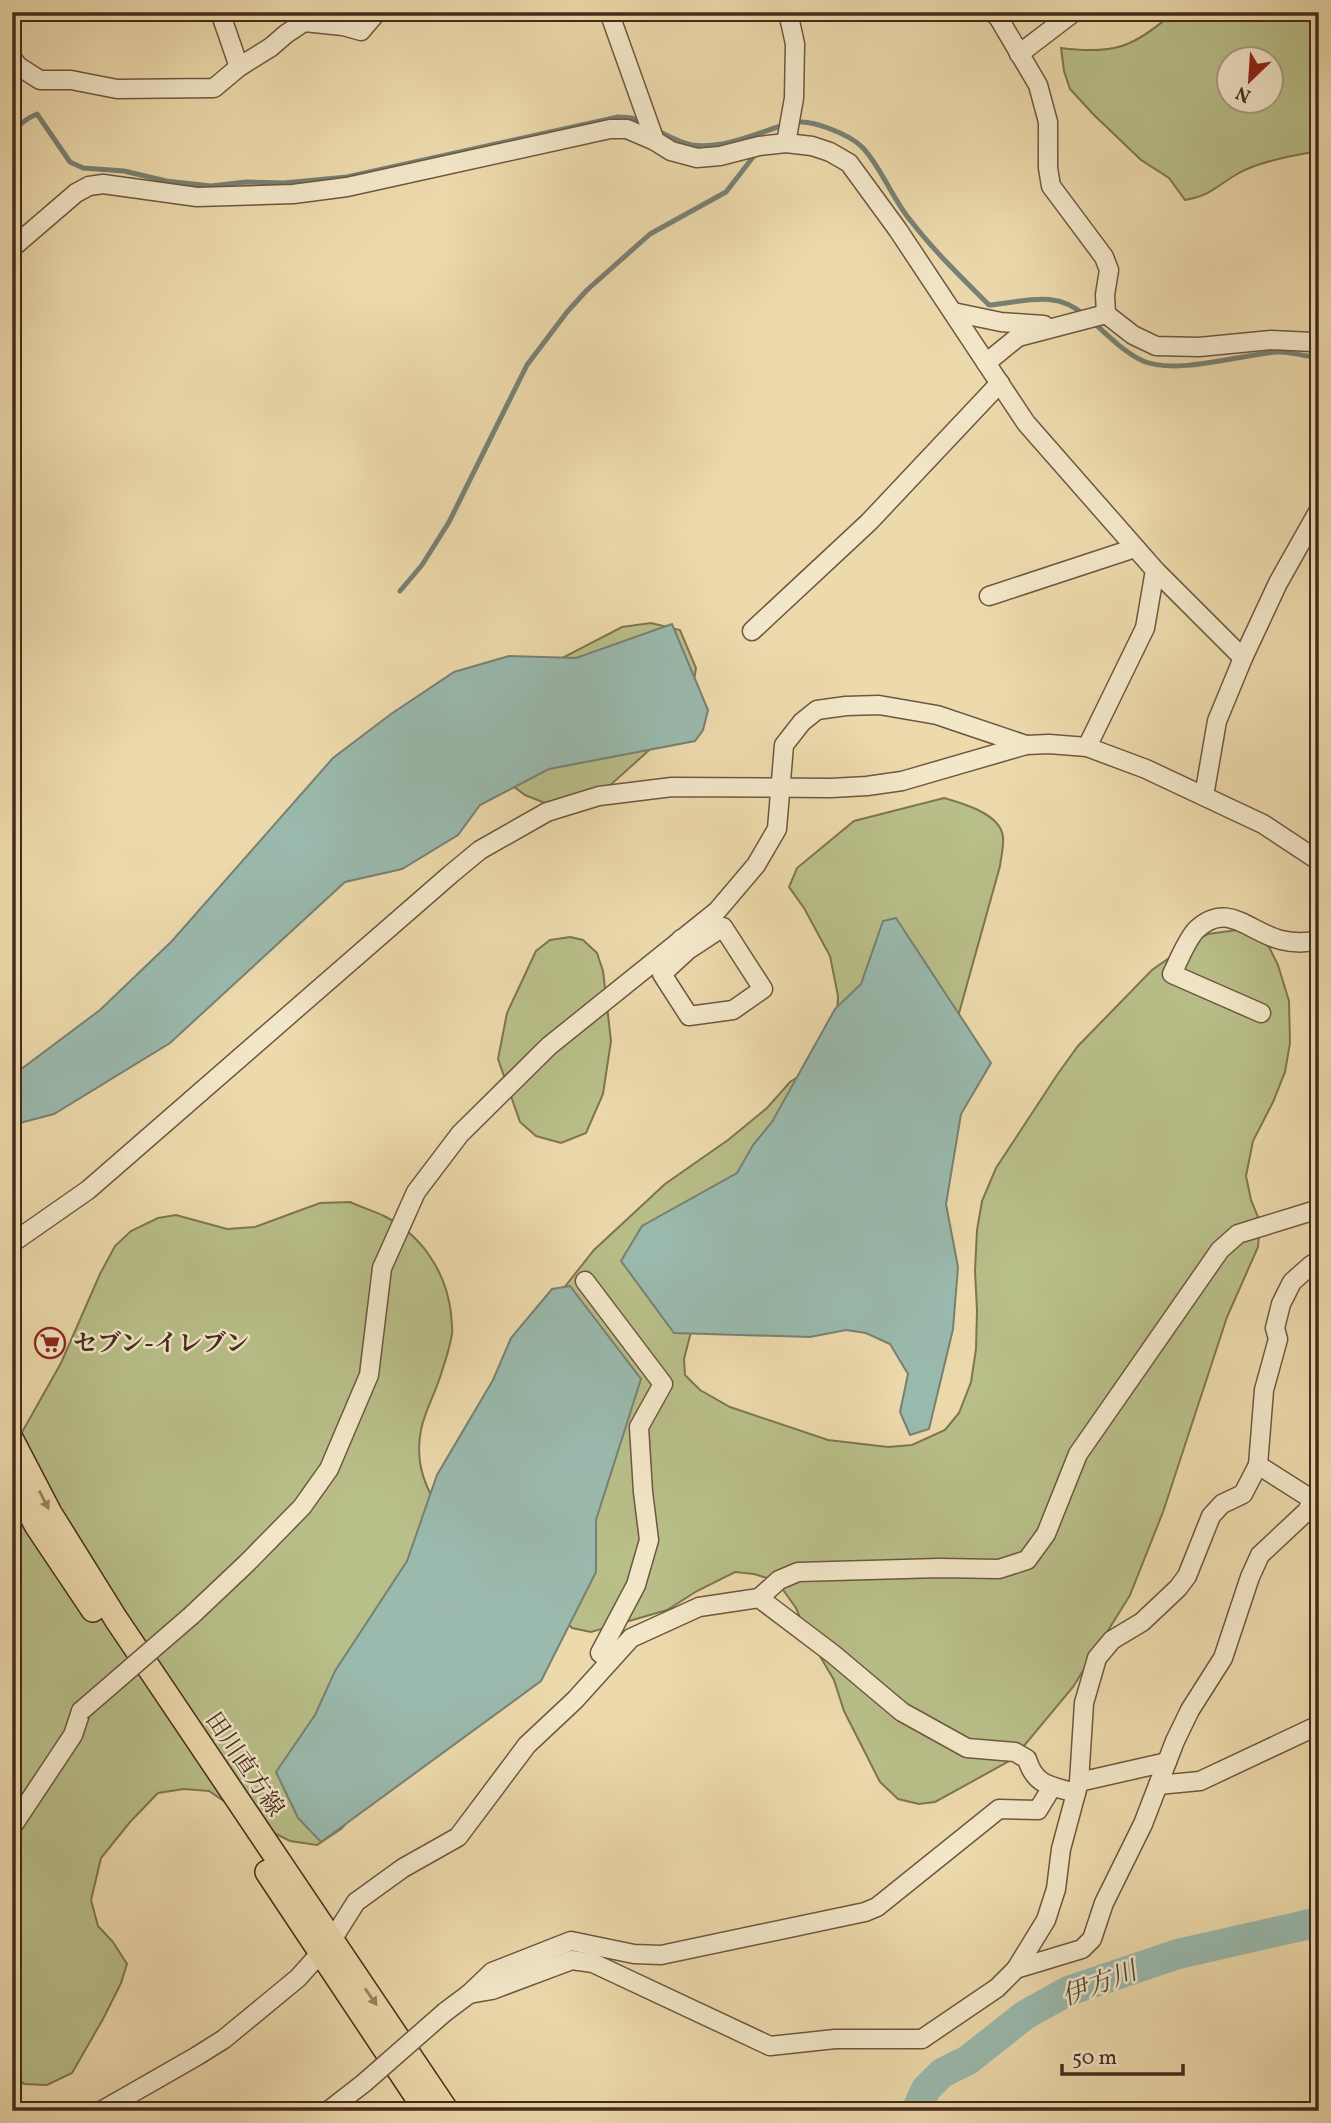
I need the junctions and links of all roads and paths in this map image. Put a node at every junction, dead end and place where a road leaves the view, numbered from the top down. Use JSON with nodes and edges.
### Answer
{"nodes":[{"id":1,"x":220,"y":12,"type":"edge"},
{"id":2,"x":377,"y":12,"type":"edge"},
{"id":3,"x":609,"y":12,"type":"edge"},
{"id":4,"x":788,"y":12,"type":"edge"},
{"id":5,"x":992,"y":12,"type":"edge"},
{"id":6,"x":1074,"y":12,"type":"edge"},
{"id":7,"x":1019,"y":54,"type":"junction"},
{"id":8,"x":12,"y":58,"type":"edge"},
{"id":9,"x":239,"y":67,"type":"junction"},
{"id":10,"x":786,"y":139,"type":"junction"},
{"id":11,"x":655,"y":141,"type":"junction"},
{"id":12,"x":12,"y":248,"type":"edge"},
{"id":13,"x":953,"y":312,"type":"junction"},
{"id":14,"x":1103,"y":314,"type":"junction"},
{"id":15,"x":1058,"y":327,"type":"junction"},
{"id":16,"x":1319,"y":340,"type":"edge"},
{"id":17,"x":986,"y":362,"type":"junction"},
{"id":18,"x":1000,"y":383,"type":"junction"},
{"id":19,"x":1319,"y":510,"type":"edge"},
{"id":20,"x":1135,"y":548,"type":"junction"},
{"id":21,"x":1155,"y":570,"type":"junction"},
{"id":22,"x":989,"y":596,"type":"dead end"},
{"id":23,"x":752,"y":631,"type":"dead end"},
{"id":24,"x":1243,"y":658,"type":"junction"},
{"id":25,"x":1026,"y":746,"type":"junction"},
{"id":26,"x":1087,"y":747,"type":"junction"},
{"id":27,"x":781,"y":788,"type":"junction"},
{"id":28,"x":1204,"y":796,"type":"junction"},
{"id":29,"x":1319,"y":861,"type":"edge"},
{"id":30,"x":1319,"y":940,"type":"edge"},
{"id":31,"x":685,"y":944,"type":"junction"},
{"id":32,"x":1261,"y":1013,"type":"dead end"},
{"id":33,"x":1319,"y":1209,"type":"edge"},
{"id":34,"x":12,"y":1243,"type":"edge"},
{"id":35,"x":1319,"y":1260,"type":"edge"},
{"id":36,"x":585,"y":1281,"type":"dead end"},
{"id":37,"x":12,"y":1440,"type":"edge"},
{"id":38,"x":1258,"y":1465,"type":"junction"},
{"id":39,"x":12,"y":1478,"type":"edge"},
{"id":40,"x":1314,"y":1506,"type":"edge"},
{"id":41,"x":759,"y":1598,"type":"junction"},
{"id":42,"x":610,"y":1661,"type":"junction"},
{"id":43,"x":1319,"y":1725,"type":"edge"},
{"id":44,"x":1167,"y":1762,"type":"junction"},
{"id":45,"x":1158,"y":1785,"type":"junction"},
{"id":46,"x":1052,"y":1787,"type":"junction"},
{"id":47,"x":1078,"y":1787,"type":"junction"},
{"id":48,"x":12,"y":1827,"type":"edge"},
{"id":49,"x":326,"y":1946,"type":"junction"},
{"id":50,"x":1016,"y":1969,"type":"junction"},
{"id":51,"x":470,"y":1994,"type":"junction"},
{"id":52,"x":101,"y":2111,"type":"edge"},
{"id":53,"x":328,"y":2111,"type":"edge"},
{"id":54,"x":426,"y":2111,"type":"edge"},
{"id":55,"x":447,"y":2111,"type":"edge"}],
"edges":[{"from":1,"to":9,"type":"street"},
{"from":2,"to":9,"type":"street"},
{"from":3,"to":11,"type":"street"},
{"from":4,"to":10,"type":"street"},
{"from":5,"to":7,"type":"street"},
{"from":6,"to":7,"type":"street"},
{"from":7,"to":14,"type":"street"},
{"from":8,"to":9,"type":"street"},
{"from":10,"to":11,"type":"street"},
{"from":10,"to":13,"type":"street"},
{"from":11,"to":12,"type":"street"},
{"from":13,"to":15,"type":"street"},
{"from":13,"to":17,"type":"street"},
{"from":14,"to":15,"type":"street"},
{"from":14,"to":16,"type":"street"},
{"from":15,"to":17,"type":"street"},
{"from":17,"to":18,"type":"street"},
{"from":18,"to":20,"type":"street"},
{"from":18,"to":23,"type":"street"},
{"from":19,"to":24,"type":"street"},
{"from":20,"to":21,"type":"street"},
{"from":20,"to":22,"type":"street"},
{"from":21,"to":24,"type":"street"},
{"from":21,"to":26,"type":"street"},
{"from":24,"to":28,"type":"street"},
{"from":25,"to":26,"type":"street"},
{"from":25,"to":27,"type":"street"},
{"from":25,"to":27,"type":"street"},
{"from":26,"to":28,"type":"street"},
{"from":27,"to":31,"type":"street"},
{"from":27,"to":34,"type":"street"},
{"from":28,"to":29,"type":"street"},
{"from":30,"to":32,"type":"street"},
{"from":31,"to":31,"type":"street"},
{"from":31,"to":48,"type":"street","bridge":true},
{"from":33,"to":41,"type":"street"},
{"from":35,"to":38,"type":"street"},
{"from":36,"to":42,"type":"street"},
{"from":37,"to":49,"type":"main road","name":"田川直方線","one_way":true},
{"from":38,"to":40,"type":"street"},
{"from":38,"to":47,"type":"street"},
{"from":39,"to":49,"type":"main road","name":"田川直方線"},
{"from":40,"to":44,"type":"street"},
{"from":41,"to":42,"type":"street"},
{"from":41,"to":46,"type":"street"},
{"from":42,"to":49,"type":"street"},
{"from":43,"to":45,"type":"street"},
{"from":44,"to":45,"type":"street"},
{"from":44,"to":47,"type":"street"},
{"from":45,"to":50,"type":"street"},
{"from":46,"to":47,"type":"street"},
{"from":46,"to":51,"type":"street"},
{"from":47,"to":50,"type":"street"},
{"from":49,"to":52,"type":"street"},
{"from":49,"to":54,"type":"main road","name":"田川直方線"},
{"from":49,"to":55,"type":"main road","name":"田川直方線","one_way":true},
{"from":50,"to":51,"type":"street"},
{"from":51,"to":53,"type":"street","bridge":true}]}
